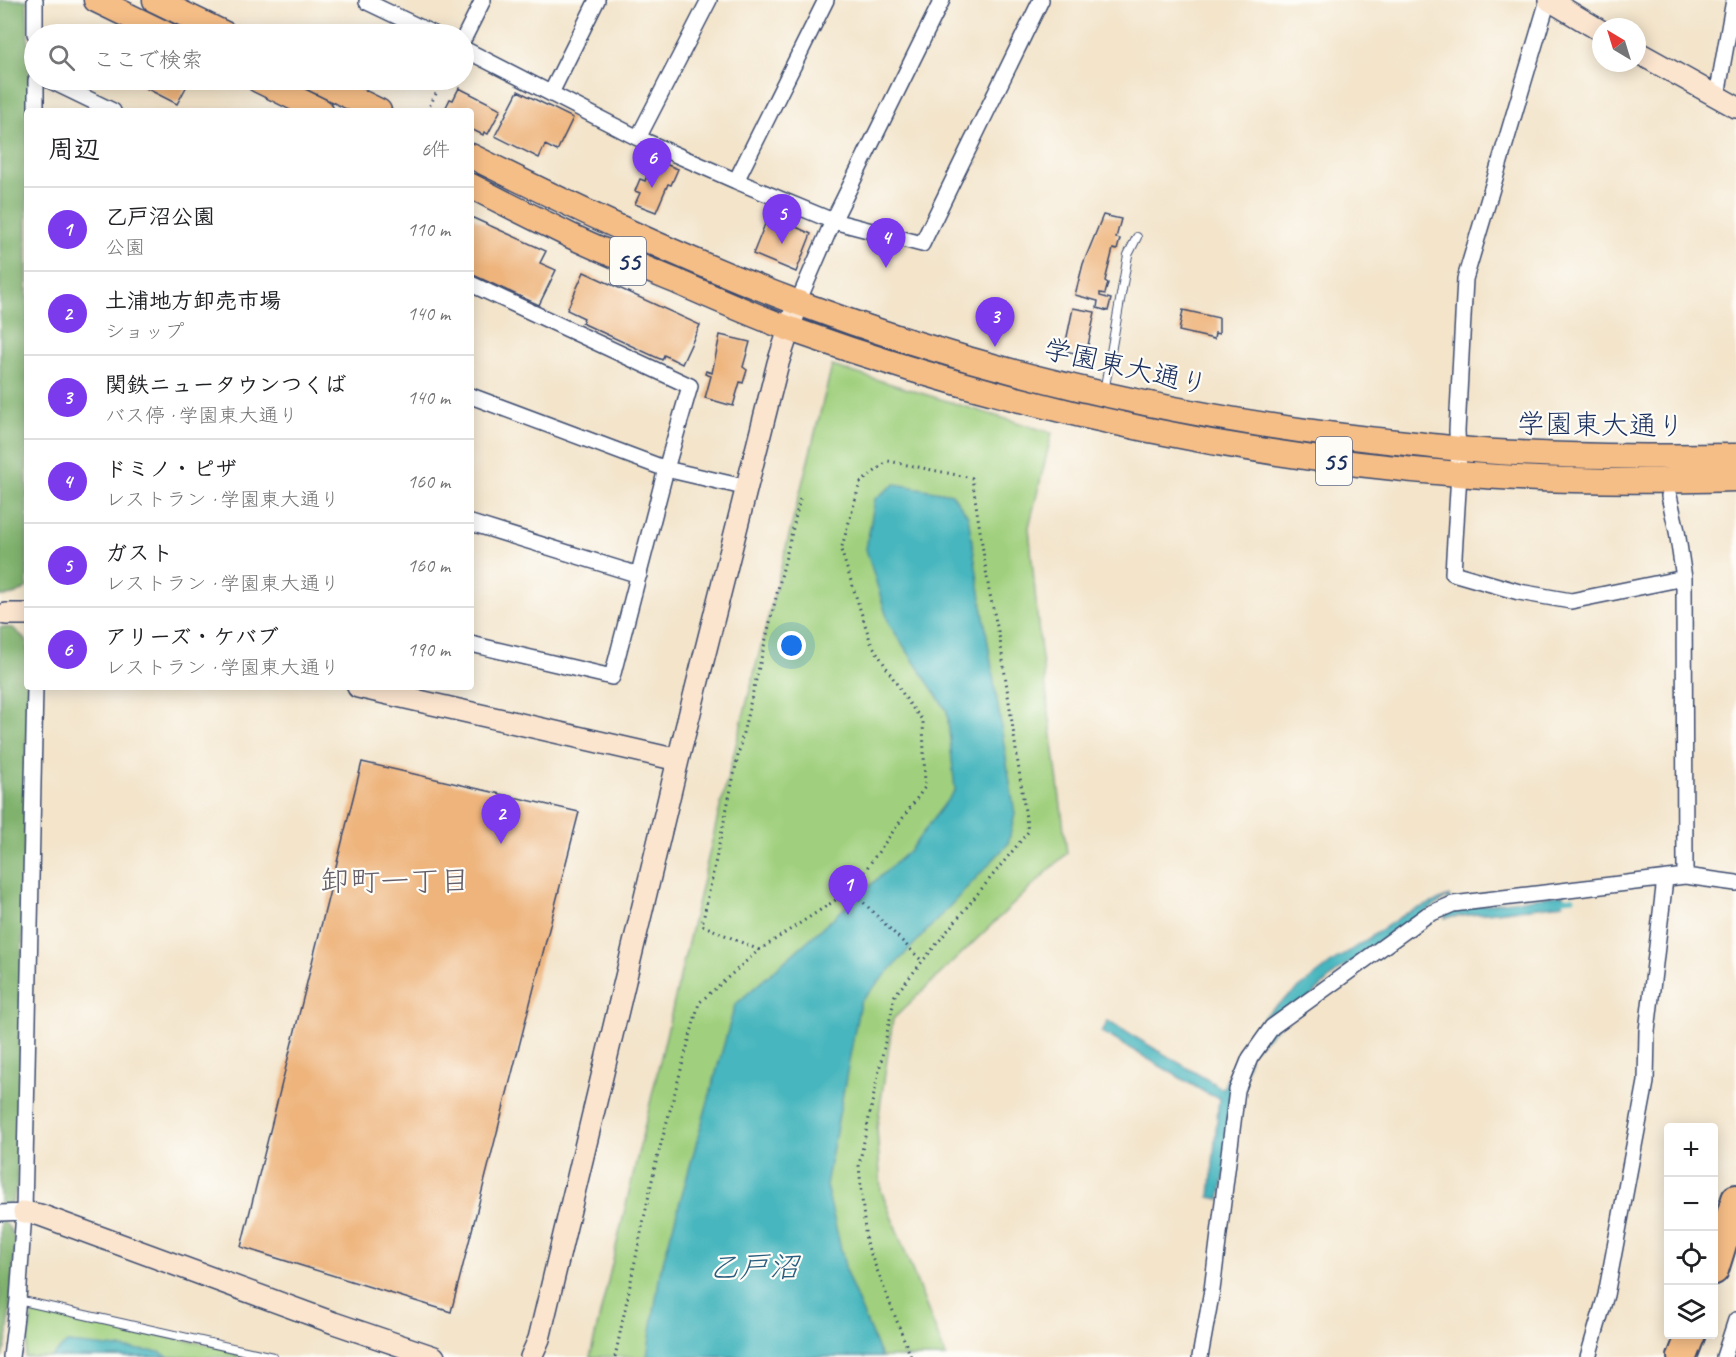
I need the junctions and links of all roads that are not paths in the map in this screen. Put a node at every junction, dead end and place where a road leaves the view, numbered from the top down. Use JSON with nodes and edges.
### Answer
{"nodes":[{"id":1,"x":34,"y":0,"type":"edge"},
{"id":2,"x":96,"y":0,"type":"edge"},
{"id":3,"x":155,"y":0,"type":"edge"},
{"id":4,"x":368,"y":0,"type":"edge"},
{"id":5,"x":483,"y":0,"type":"edge"},
{"id":6,"x":597,"y":0,"type":"edge"},
{"id":7,"x":709,"y":0,"type":"edge"},
{"id":8,"x":826,"y":0,"type":"edge"},
{"id":9,"x":942,"y":0,"type":"edge"},
{"id":10,"x":1041,"y":0,"type":"edge"},
{"id":11,"x":1549,"y":0,"type":"edge"},
{"id":12,"x":1734,"y":0,"type":"edge"},
{"id":13,"x":35,"y":24,"type":"edge"},
{"id":14,"x":145,"y":24,"type":"edge"},
{"id":15,"x":204,"y":24,"type":"edge"},
{"id":16,"x":413,"y":24,"type":"edge"},
{"id":17,"x":471,"y":24,"type":"edge"},
{"id":18,"x":1592,"y":26,"type":"edge"},
{"id":19,"x":474,"y":54,"type":"edge"},
{"id":20,"x":1646,"y":57,"type":"edge"},
{"id":21,"x":36,"y":90,"type":"edge"},
{"id":22,"x":70,"y":90,"type":"edge"},
{"id":23,"x":278,"y":90,"type":"edge"},
{"id":24,"x":336,"y":90,"type":"edge"},
{"id":25,"x":551,"y":93,"type":"junction"},
{"id":26,"x":1717,"y":96,"type":"junction"},
{"id":27,"x":1736,"y":107,"type":"edge"},
{"id":28,"x":36,"y":108,"type":"edge"},
{"id":29,"x":107,"y":108,"type":"edge"},
{"id":30,"x":315,"y":108,"type":"edge"},
{"id":31,"x":373,"y":108,"type":"edge"},
{"id":32,"x":638,"y":138,"type":"junction"},
{"id":33,"x":474,"y":157,"type":"edge"},
{"id":34,"x":736,"y":181,"type":"junction"},
{"id":35,"x":474,"y":188,"type":"edge"},
{"id":36,"x":833,"y":221,"type":"junction"},
{"id":37,"x":1137,"y":237,"type":"dead end"},
{"id":38,"x":474,"y":285,"type":"edge"},
{"id":39,"x":798,"y":302,"type":"junction"},
{"id":40,"x":789,"y":328,"type":"junction"},
{"id":41,"x":1104,"y":394,"type":"junction"},
{"id":42,"x":474,"y":397,"type":"edge"},
{"id":43,"x":1456,"y":448,"type":"junction"},
{"id":44,"x":1736,"y":456,"type":"edge"},
{"id":45,"x":666,"y":469,"type":"junction"},
{"id":46,"x":1460,"y":474,"type":"junction"},
{"id":47,"x":1736,"y":479,"type":"edge"},
{"id":48,"x":748,"y":488,"type":"junction"},
{"id":49,"x":1670,"y":496,"type":"dead end"},
{"id":50,"x":474,"y":524,"type":"edge"},
{"id":51,"x":639,"y":575,"type":"junction"},
{"id":52,"x":1684,"y":578,"type":"junction"},
{"id":53,"x":6,"y":614,"type":"dead end"},
{"id":54,"x":24,"y":614,"type":"edge"},
{"id":55,"x":474,"y":645,"type":"edge"},
{"id":56,"x":35,"y":690,"type":"edge"},
{"id":57,"x":371,"y":690,"type":"edge"},
{"id":58,"x":678,"y":760,"type":"junction"},
{"id":59,"x":1685,"y":876,"type":"junction"},
{"id":60,"x":1665,"y":879,"type":"junction"},
{"id":61,"x":1736,"y":884,"type":"edge"},
{"id":62,"x":1736,"y":1198,"type":"edge"},
{"id":63,"x":24,"y":1212,"type":"junction"},
{"id":64,"x":0,"y":1214,"type":"edge"},
{"id":65,"x":1718,"y":1254,"type":"edge"},
{"id":66,"x":18,"y":1300,"type":"junction"},
{"id":67,"x":1736,"y":1320,"type":"edge"},
{"id":68,"x":1689,"y":1339,"type":"edge"},
{"id":69,"x":11,"y":1357,"type":"edge"},
{"id":70,"x":273,"y":1357,"type":"edge"},
{"id":71,"x":434,"y":1357,"type":"edge"},
{"id":72,"x":531,"y":1357,"type":"edge"},
{"id":73,"x":1200,"y":1357,"type":"edge"},
{"id":74,"x":1588,"y":1357,"type":"edge"},
{"id":75,"x":1682,"y":1357,"type":"edge"},
{"id":76,"x":1724,"y":1357,"type":"edge"}],
"edges":[{"from":1,"to":13,"type":"street"},
{"from":2,"to":14,"type":"main road"},
{"from":3,"to":15,"type":"main road"},
{"from":4,"to":16,"type":"street"},
{"from":5,"to":17,"type":"street"},
{"from":6,"to":25,"type":"street"},
{"from":7,"to":32,"type":"street"},
{"from":8,"to":34,"type":"street"},
{"from":9,"to":36,"type":"street"},
{"from":10,"to":36,"type":"street"},
{"from":11,"to":18,"type":"street"},
{"from":11,"to":43,"type":"street"},
{"from":12,"to":26,"type":"street"},
{"from":19,"to":25,"type":"street"},
{"from":20,"to":26,"type":"street"},
{"from":21,"to":28,"type":"street"},
{"from":22,"to":29,"type":"street"},
{"from":23,"to":30,"type":"main road"},
{"from":24,"to":31,"type":"main road"},
{"from":25,"to":32,"type":"street"},
{"from":26,"to":27,"type":"street"},
{"from":32,"to":34,"type":"street"},
{"from":33,"to":39,"type":"main road","name":"学園東大通り","number":"55"},
{"from":34,"to":36,"type":"street"},
{"from":35,"to":40,"type":"main road","name":"学園東大通り","number":"55"},
{"from":36,"to":39,"type":"street"},
{"from":37,"to":41,"type":"lane"},
{"from":38,"to":45,"type":"street"},
{"from":39,"to":40,"type":"street"},
{"from":39,"to":41,"type":"main road","name":"学園東大通り","number":"55"},
{"from":40,"to":46,"type":"main road","name":"学園東大通り","number":"55"},
{"from":40,"to":48,"type":"street"},
{"from":41,"to":43,"type":"main road","name":"学園東大通り","number":"55"},
{"from":42,"to":45,"type":"street"},
{"from":43,"to":44,"type":"main road","name":"学園東大通り","number":"55"},
{"from":43,"to":46,"type":"street"},
{"from":45,"to":48,"type":"street"},
{"from":45,"to":51,"type":"street"},
{"from":46,"to":47,"type":"main road","name":"学園東大通り","number":"55"},
{"from":46,"to":52,"type":"street"},
{"from":48,"to":58,"type":"street"},
{"from":49,"to":52,"type":"street"},
{"from":50,"to":51,"type":"street"},
{"from":51,"to":55,"type":"street"},
{"from":52,"to":59,"type":"street"},
{"from":53,"to":54,"type":"street"},
{"from":56,"to":63,"type":"street"},
{"from":57,"to":58,"type":"street"},
{"from":58,"to":72,"type":"street"},
{"from":59,"to":60,"type":"street"},
{"from":59,"to":61,"type":"street"},
{"from":60,"to":73,"type":"street"},
{"from":60,"to":74,"type":"street"},
{"from":62,"to":65,"type":"highway"},
{"from":63,"to":64,"type":"street"},
{"from":63,"to":66,"type":"street"},
{"from":63,"to":71,"type":"street"},
{"from":66,"to":69,"type":"street"},
{"from":66,"to":70,"type":"lane"},
{"from":67,"to":76,"type":"street"},
{"from":68,"to":75,"type":"highway"}]}
